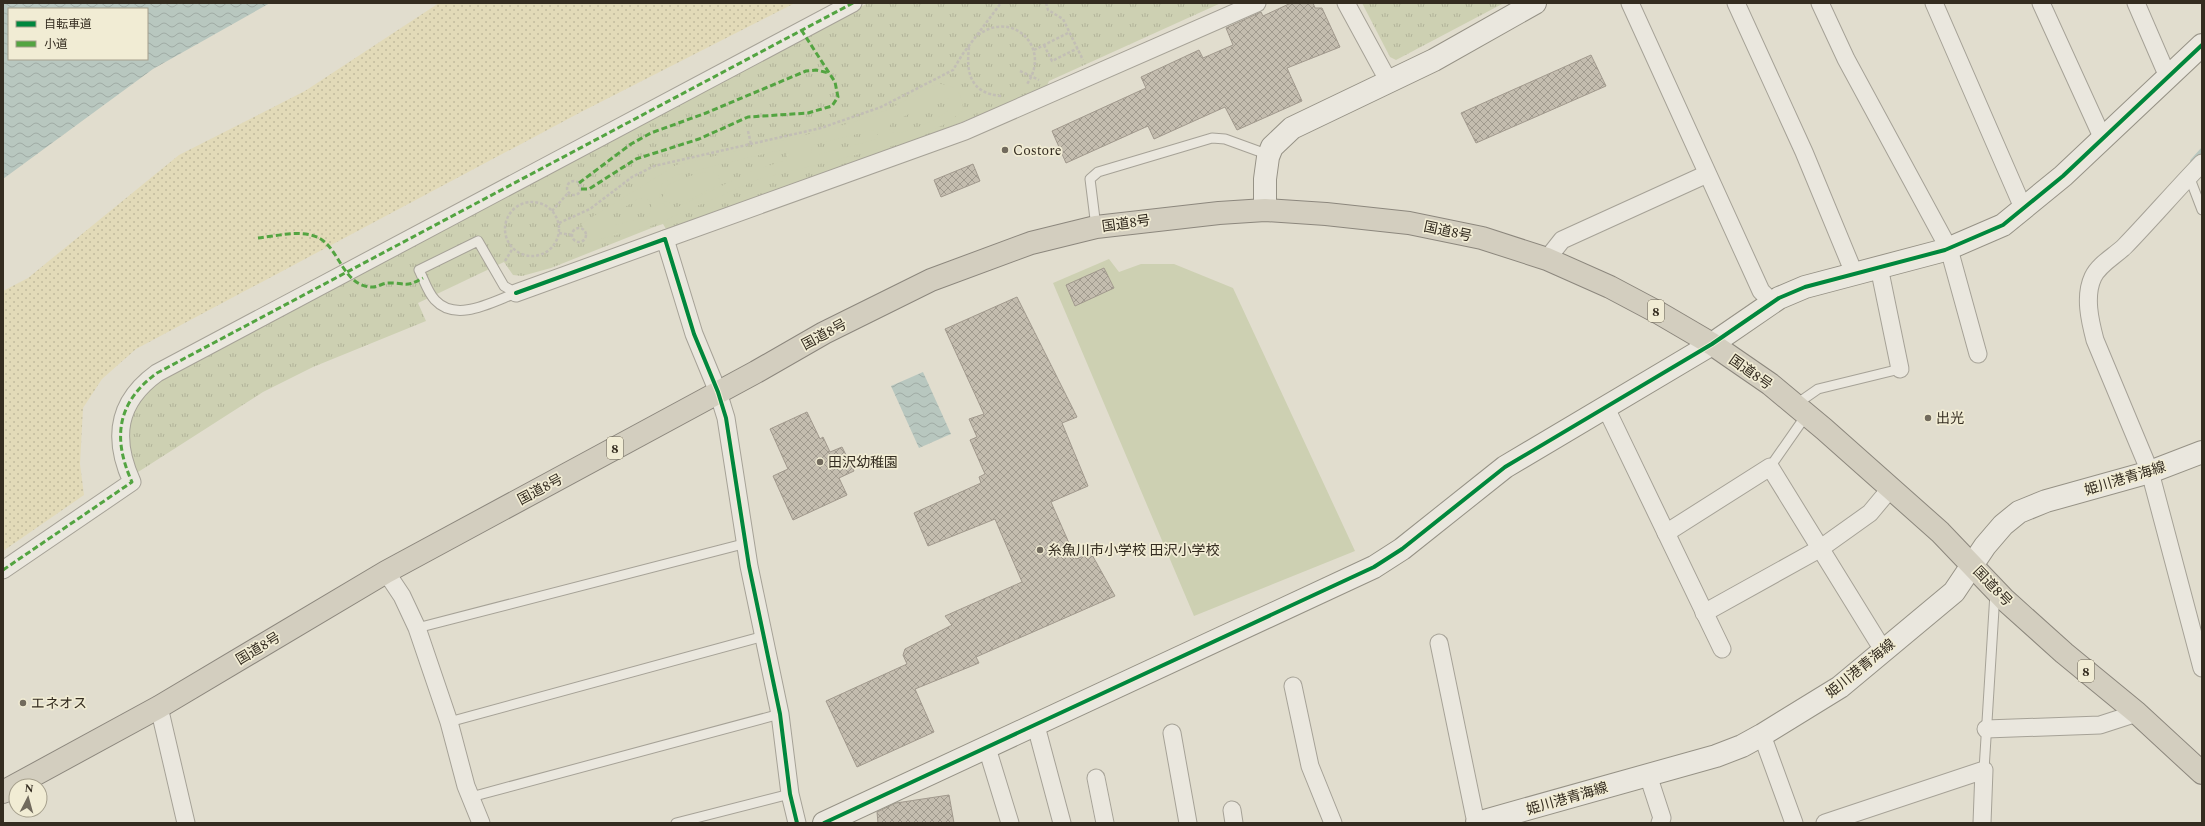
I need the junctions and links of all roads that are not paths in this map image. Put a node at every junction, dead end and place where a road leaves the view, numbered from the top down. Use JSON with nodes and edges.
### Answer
{"nodes":[{"id":1,"x":854,"y":3,"type":"edge"},
{"id":2,"x":1257,"y":3,"type":"edge"},
{"id":3,"x":1346,"y":3,"type":"edge"},
{"id":4,"x":1535,"y":3,"type":"edge"},
{"id":5,"x":1630,"y":3,"type":"edge"},
{"id":6,"x":1736,"y":3,"type":"edge"},
{"id":7,"x":1820,"y":3,"type":"edge"},
{"id":8,"x":1934,"y":3,"type":"edge"},
{"id":9,"x":2041,"y":3,"type":"edge"},
{"id":10,"x":2136,"y":3,"type":"edge"},
{"id":11,"x":2202,"y":45,"type":"edge"},
{"id":12,"x":2168,"y":77,"type":"junction"},
{"id":13,"x":1389,"y":82,"type":"junction"},
{"id":14,"x":2103,"y":139,"type":"junction"},
{"id":15,"x":1269,"y":155,"type":"junction"},
{"id":16,"x":2202,"y":163,"type":"edge"},
{"id":17,"x":1707,"y":174,"type":"junction"},
{"id":18,"x":2189,"y":176,"type":"junction"},
{"id":19,"x":1265,"y":210,"type":"junction"},
{"id":20,"x":2024,"y":210,"type":"junction"},
{"id":21,"x":2202,"y":210,"type":"edge"},
{"id":22,"x":1096,"y":227,"type":"junction"},
{"id":23,"x":665,"y":239,"type":"junction"},
{"id":24,"x":1949,"y":249,"type":"junction"},
{"id":25,"x":1547,"y":259,"type":"junction"},
{"id":26,"x":1879,"y":267,"type":"junction"},
{"id":27,"x":1854,"y":273,"type":"junction"},
{"id":28,"x":516,"y":293,"type":"junction"},
{"id":29,"x":1772,"y":302,"type":"junction"},
{"id":30,"x":1712,"y":344,"type":"junction"},
{"id":31,"x":1978,"y":354,"type":"dead end"},
{"id":32,"x":1900,"y":369,"type":"joint"},
{"id":33,"x":718,"y":392,"type":"junction"},
{"id":34,"x":1606,"y":406,"type":"junction"},
{"id":35,"x":1801,"y":410,"type":"junction"},
{"id":36,"x":2202,"y":452,"type":"edge"},
{"id":37,"x":1770,"y":466,"type":"junction"},
{"id":38,"x":2150,"y":472,"type":"junction"},
{"id":39,"x":1890,"y":489,"type":"junction"},
{"id":40,"x":1666,"y":533,"type":"junction"},
{"id":41,"x":747,"y":543,"type":"junction"},
{"id":42,"x":1820,"y":548,"type":"junction"},
{"id":43,"x":1972,"y":565,"type":"junction"},
{"id":44,"x":3,"y":570,"type":"edge"},
{"id":45,"x":386,"y":572,"type":"junction"},
{"id":46,"x":1996,"y":590,"type":"junction"},
{"id":47,"x":1704,"y":613,"type":"junction"},
{"id":48,"x":417,"y":628,"type":"junction"},
{"id":49,"x":764,"y":636,"type":"junction"},
{"id":50,"x":1439,"y":643,"type":"dead end"},
{"id":51,"x":1722,"y":649,"type":"dead end"},
{"id":52,"x":1883,"y":650,"type":"junction"},
{"id":53,"x":2202,"y":668,"type":"edge"},
{"id":54,"x":1293,"y":686,"type":"dead end"},
{"id":55,"x":159,"y":707,"type":"junction"},
{"id":56,"x":2137,"y":713,"type":"junction"},
{"id":57,"x":780,"y":714,"type":"junction"},
{"id":58,"x":449,"y":722,"type":"junction"},
{"id":59,"x":1036,"y":726,"type":"junction"},
{"id":60,"x":1986,"y":729,"type":"junction"},
{"id":61,"x":1172,"y":734,"type":"dead end"},
{"id":62,"x":1762,"y":735,"type":"junction"},
{"id":63,"x":987,"y":748,"type":"junction"},
{"id":64,"x":1984,"y":770,"type":"junction"},
{"id":65,"x":2202,"y":773,"type":"edge"},
{"id":66,"x":1648,"y":775,"type":"junction"},
{"id":67,"x":1096,"y":778,"type":"dead end"},
{"id":68,"x":3,"y":792,"type":"edge"},
{"id":69,"x":790,"y":794,"type":"junction"},
{"id":70,"x":471,"y":797,"type":"junction"},
{"id":71,"x":186,"y":823,"type":"edge"},
{"id":72,"x":481,"y":823,"type":"edge"},
{"id":73,"x":676,"y":823,"type":"edge"},
{"id":74,"x":797,"y":823,"type":"edge"},
{"id":75,"x":824,"y":823,"type":"edge"},
{"id":76,"x":1010,"y":823,"type":"edge"},
{"id":77,"x":1062,"y":823,"type":"edge"},
{"id":78,"x":1105,"y":823,"type":"edge"},
{"id":79,"x":1188,"y":823,"type":"edge"},
{"id":80,"x":1333,"y":823,"type":"edge"},
{"id":81,"x":1476,"y":823,"type":"edge"},
{"id":82,"x":1660,"y":823,"type":"edge"},
{"id":83,"x":1794,"y":823,"type":"edge"},
{"id":84,"x":1825,"y":823,"type":"edge"},
{"id":85,"x":1982,"y":823,"type":"edge"}],
"edges":[{"from":1,"to":44,"type":"street"},
{"from":2,"to":23,"type":"street"},
{"from":3,"to":13,"type":"street"},
{"from":4,"to":13,"type":"street"},
{"from":5,"to":17,"type":"street"},
{"from":6,"to":27,"type":"street"},
{"from":7,"to":24,"type":"street"},
{"from":8,"to":20,"type":"street"},
{"from":9,"to":14,"type":"street"},
{"from":10,"to":12,"type":"street"},
{"from":11,"to":12,"type":"street"},
{"from":12,"to":14,"type":"street"},
{"from":13,"to":15,"type":"street"},
{"from":14,"to":20,"type":"street"},
{"from":15,"to":19,"type":"street"},
{"from":15,"to":22,"type":"lane"},
{"from":16,"to":18,"type":"street"},
{"from":17,"to":25,"type":"street"},
{"from":17,"to":29,"type":"street"},
{"from":18,"to":21,"type":"lane"},
{"from":18,"to":38,"type":"street"},
{"from":19,"to":22,"type":"highway","name":"国道8号","number":"8"},
{"from":19,"to":25,"type":"highway","name":"国道8号","number":"8"},
{"from":20,"to":24,"type":"street"},
{"from":22,"to":33,"type":"highway","name":"国道8号","number":"8"},
{"from":23,"to":28,"type":"street"},
{"from":23,"to":33,"type":"street"},
{"from":24,"to":26,"type":"street"},
{"from":24,"to":31,"type":"street"},
{"from":25,"to":30,"type":"highway","name":"国道8号","number":"8"},
{"from":26,"to":27,"type":"street"},
{"from":26,"to":32,"type":"street"},
{"from":27,"to":29,"type":"street"},
{"from":28,"to":28,"type":"lane"},
{"from":29,"to":30,"type":"street"},
{"from":30,"to":34,"type":"street"},
{"from":30,"to":35,"type":"highway","name":"国道8号","number":"8"},
{"from":32,"to":35,"type":"lane"},
{"from":33,"to":41,"type":"street"},
{"from":33,"to":45,"type":"highway","name":"国道8号","number":"8"},
{"from":34,"to":40,"type":"street"},
{"from":34,"to":59,"type":"street"},
{"from":35,"to":37,"type":"lane"},
{"from":35,"to":39,"type":"highway","name":"国道8号","number":"8"},
{"from":36,"to":38,"type":"street","name":"姫川港青海線"},
{"from":37,"to":40,"type":"street"},
{"from":37,"to":42,"type":"street"},
{"from":38,"to":43,"type":"street","name":"姫川港青海線"},
{"from":38,"to":53,"type":"street"},
{"from":39,"to":42,"type":"street"},
{"from":39,"to":43,"type":"highway","name":"国道8号","number":"8"},
{"from":40,"to":47,"type":"street"},
{"from":41,"to":48,"type":"lane"},
{"from":41,"to":49,"type":"street"},
{"from":42,"to":47,"type":"street"},
{"from":42,"to":52,"type":"street"},
{"from":43,"to":46,"type":"highway","name":"国道8号","number":"8"},
{"from":43,"to":52,"type":"street","name":"姫川港青海線"},
{"from":45,"to":48,"type":"street"},
{"from":45,"to":55,"type":"highway","name":"国道8号","number":"8"},
{"from":46,"to":56,"type":"highway","name":"国道8号","number":"8"},
{"from":46,"to":60,"type":"lane"},
{"from":47,"to":51,"type":"street"},
{"from":48,"to":58,"type":"street"},
{"from":49,"to":57,"type":"street"},
{"from":49,"to":58,"type":"lane"},
{"from":50,"to":81,"type":"street"},
{"from":52,"to":62,"type":"street","name":"姫川港青海線"},
{"from":54,"to":80,"type":"street"},
{"from":55,"to":68,"type":"highway","name":"国道8号","number":"8"},
{"from":55,"to":71,"type":"street"},
{"from":56,"to":60,"type":"street"},
{"from":56,"to":65,"type":"highway","name":"国道8号","number":"8"},
{"from":57,"to":69,"type":"street"},
{"from":57,"to":70,"type":"lane"},
{"from":58,"to":70,"type":"street"},
{"from":59,"to":63,"type":"street"},
{"from":59,"to":77,"type":"street"},
{"from":60,"to":64,"type":"lane"},
{"from":61,"to":79,"type":"street"},
{"from":62,"to":66,"type":"street","name":"姫川港青海線"},
{"from":62,"to":83,"type":"street"},
{"from":63,"to":75,"type":"street"},
{"from":63,"to":76,"type":"street"},
{"from":64,"to":84,"type":"street"},
{"from":64,"to":85,"type":"street"},
{"from":66,"to":81,"type":"street","name":"姫川港青海線"},
{"from":66,"to":82,"type":"street"},
{"from":67,"to":78,"type":"street"},
{"from":69,"to":73,"type":"lane"},
{"from":69,"to":74,"type":"street"},
{"from":70,"to":72,"type":"street"}]}
